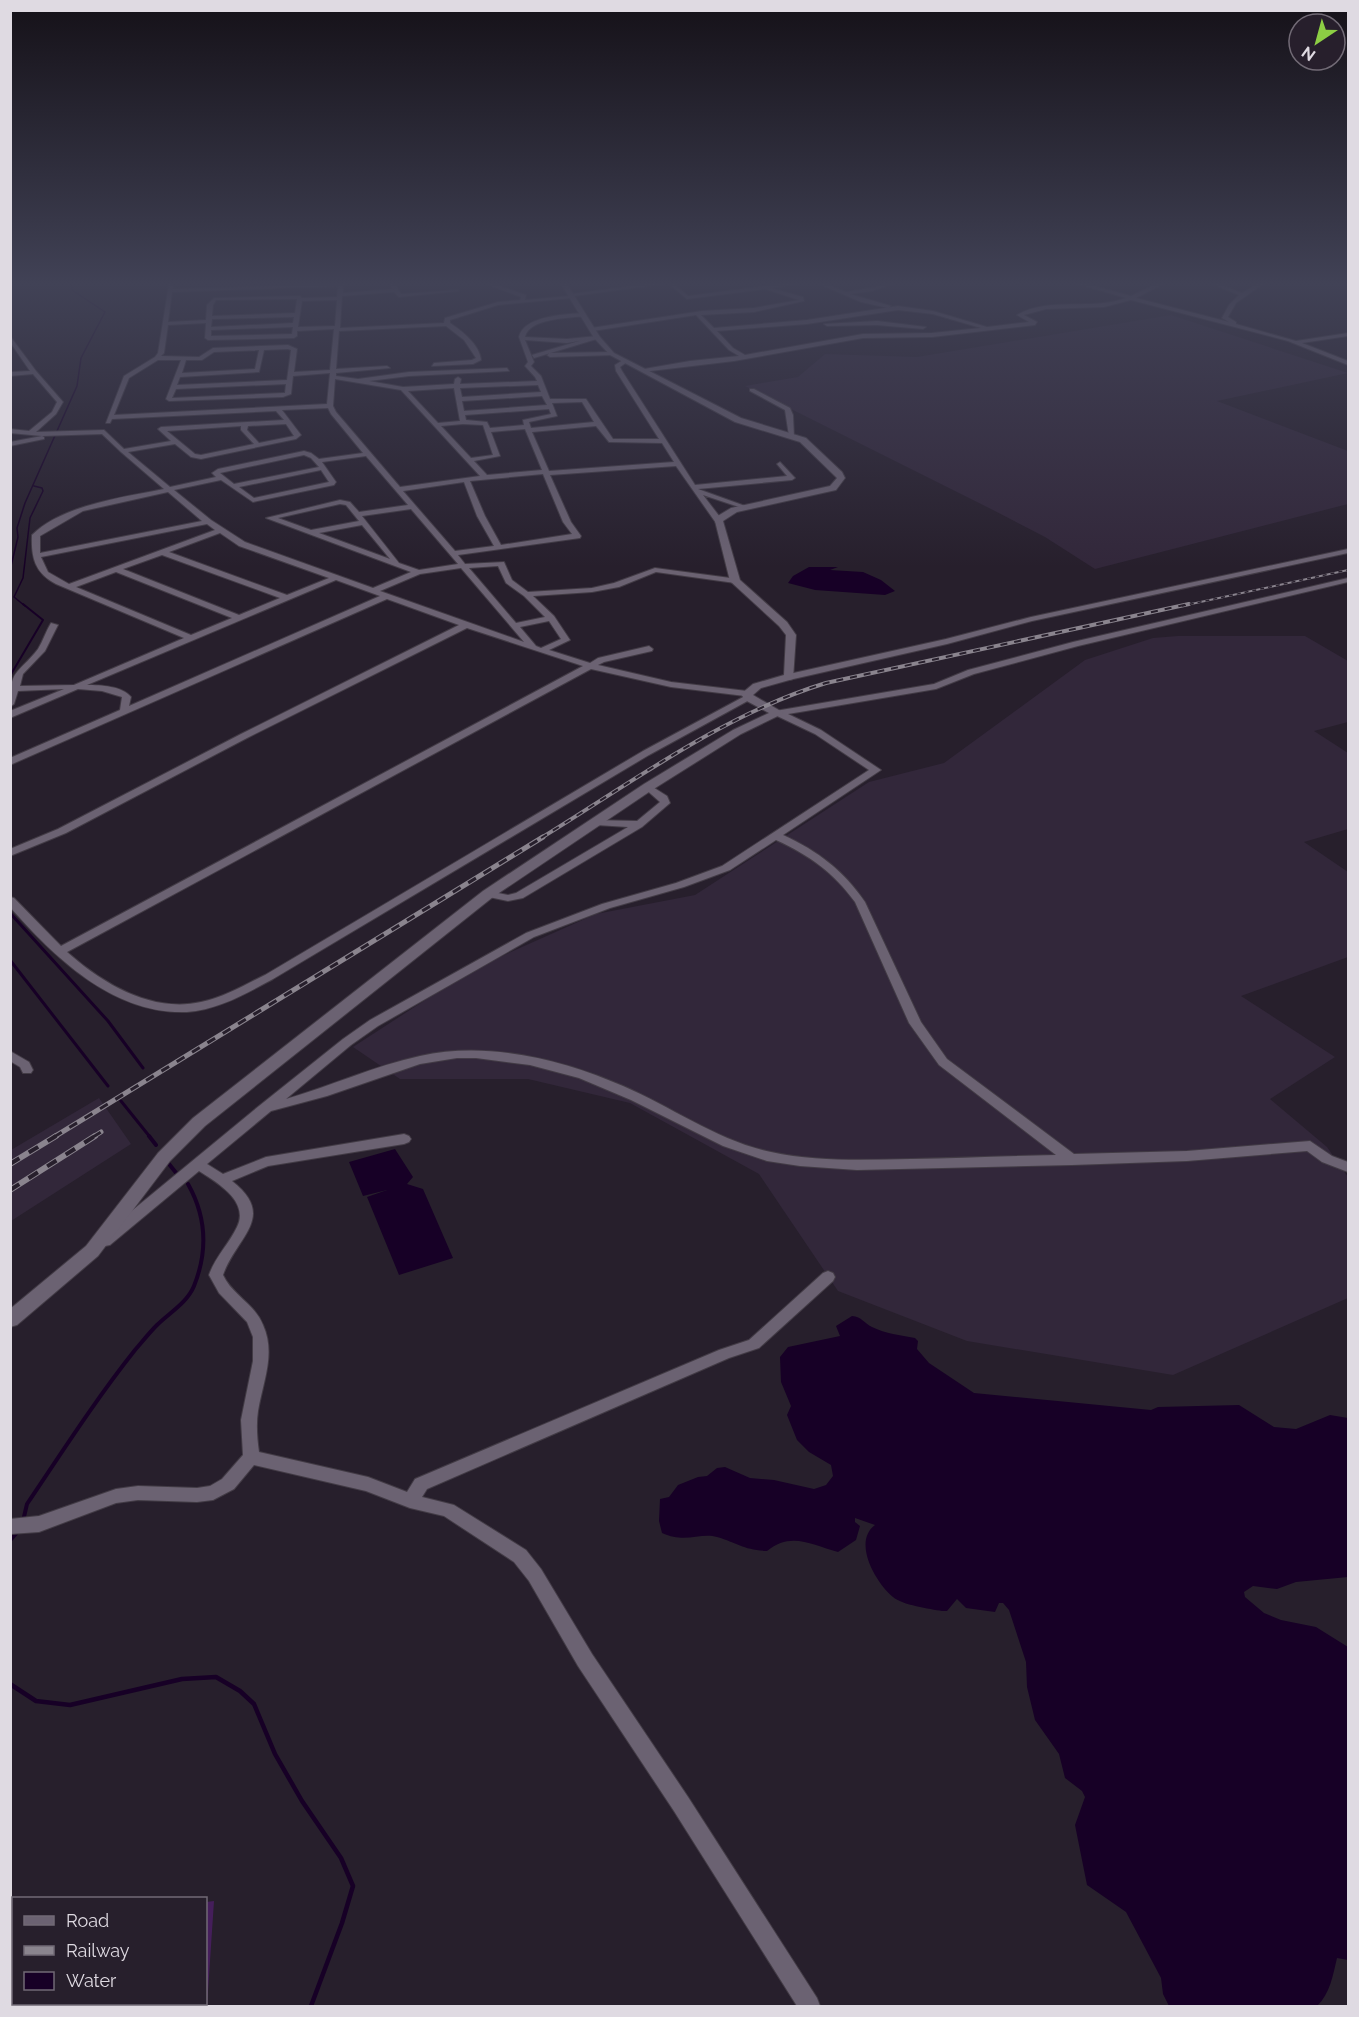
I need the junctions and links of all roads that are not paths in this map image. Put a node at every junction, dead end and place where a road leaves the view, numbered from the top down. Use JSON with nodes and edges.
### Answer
{"nodes":[{"id":1,"x":39,"y":378,"type":"edge"},
{"id":2,"x":126,"y":378,"type":"edge"},
{"id":3,"x":178,"y":378,"type":"edge"},
{"id":4,"x":289,"y":378,"type":"edge"},
{"id":5,"x":333,"y":378,"type":"edge"},
{"id":6,"x":348,"y":378,"type":"edge"},
{"id":7,"x":387,"y":378,"type":"edge"},
{"id":8,"x":458,"y":378,"type":"edge"},
{"id":9,"x":539,"y":378,"type":"edge"},
{"id":10,"x":624,"y":378,"type":"edge"},
{"id":11,"x":658,"y":378,"type":"edge"},
{"id":12,"x":358,"y":381,"type":"junction"},
{"id":13,"x":288,"y":382,"type":"junction"},
{"id":14,"x":541,"y":383,"type":"junction"},
{"id":15,"x":457,"y":386,"type":"junction"},
{"id":16,"x":174,"y":387,"type":"junction"},
{"id":17,"x":403,"y":389,"type":"junction"},
{"id":18,"x":752,"y":390,"type":"dead end"},
{"id":19,"x":544,"y":394,"type":"junction"},
{"id":20,"x":230,"y":398,"type":"junction"},
{"id":21,"x":460,"y":399,"type":"junction"},
{"id":22,"x":550,"y":404,"type":"junction"},
{"id":23,"x":330,"y":406,"type":"junction"},
{"id":24,"x":278,"y":409,"type":"junction"},
{"id":25,"x":225,"y":411,"type":"junction"},
{"id":26,"x":462,"y":413,"type":"junction"},
{"id":27,"x":110,"y":417,"type":"junction"},
{"id":28,"x":288,"y":422,"type":"junction"},
{"id":29,"x":463,"y":422,"type":"junction"},
{"id":30,"x":245,"y":424,"type":"junction"},
{"id":31,"x":598,"y":424,"type":"junction"},
{"id":32,"x":436,"y":425,"type":"junction"},
{"id":33,"x":528,"y":428,"type":"junction"},
{"id":34,"x":489,"y":430,"type":"junction"},
{"id":35,"x":10,"y":431,"type":"edge"},
{"id":36,"x":104,"y":432,"type":"junction"},
{"id":37,"x":30,"y":433,"type":"junction"},
{"id":38,"x":50,"y":434,"type":"junction"},
{"id":39,"x":792,"y":436,"type":"junction"},
{"id":40,"x":665,"y":441,"type":"junction"},
{"id":41,"x":175,"y":442,"type":"junction"},
{"id":42,"x":10,"y":444,"type":"edge"},
{"id":43,"x":258,"y":446,"type":"junction"},
{"id":44,"x":235,"y":450,"type":"junction"},
{"id":45,"x":123,"y":452,"type":"junction"},
{"id":46,"x":367,"y":454,"type":"junction"},
{"id":47,"x":469,"y":460,"type":"junction"},
{"id":48,"x":254,"y":463,"type":"junction"},
{"id":49,"x":320,"y":464,"type":"junction"},
{"id":50,"x":680,"y":464,"type":"junction"},
{"id":51,"x":780,"y":464,"type":"dead end"},
{"id":52,"x":546,"y":473,"type":"junction"},
{"id":53,"x":484,"y":477,"type":"junction"},
{"id":54,"x":221,"y":478,"type":"junction"},
{"id":55,"x":466,"y":479,"type":"junction"},
{"id":56,"x":232,"y":486,"type":"junction"},
{"id":57,"x":694,"y":488,"type":"junction"},
{"id":58,"x":168,"y":489,"type":"junction"},
{"id":59,"x":399,"y":489,"type":"junction"},
{"id":60,"x":292,"y":492,"type":"junction"},
{"id":61,"x":299,"y":497,"type":"dead end"},
{"id":62,"x":412,"y":507,"type":"junction"},
{"id":63,"x":744,"y":507,"type":"junction"},
{"id":64,"x":359,"y":514,"type":"junction"},
{"id":65,"x":208,"y":522,"type":"junction"},
{"id":66,"x":364,"y":522,"type":"junction"},
{"id":67,"x":719,"y":522,"type":"junction"},
{"id":68,"x":219,"y":531,"type":"junction"},
{"id":69,"x":308,"y":533,"type":"junction"},
{"id":70,"x":498,"y":547,"type":"junction"},
{"id":71,"x":1348,"y":551,"type":"edge"},
{"id":72,"x":162,"y":552,"type":"junction"},
{"id":73,"x":453,"y":554,"type":"junction"},
{"id":74,"x":36,"y":556,"type":"junction"},
{"id":75,"x":396,"y":562,"type":"junction"},
{"id":76,"x":462,"y":566,"type":"junction"},
{"id":77,"x":115,"y":569,"type":"junction"},
{"id":78,"x":418,"y":572,"type":"junction"},
{"id":79,"x":335,"y":578,"type":"junction"},
{"id":80,"x":735,"y":580,"type":"junction"},
{"id":81,"x":1348,"y":580,"type":"edge"},
{"id":82,"x":69,"y":587,"type":"junction"},
{"id":83,"x":373,"y":591,"type":"junction"},
{"id":84,"x":527,"y":594,"type":"junction"},
{"id":85,"x":387,"y":596,"type":"junction"},
{"id":86,"x":287,"y":598,"type":"junction"},
{"id":87,"x":239,"y":618,"type":"junction"},
{"id":88,"x":551,"y":618,"type":"junction"},
{"id":89,"x":54,"y":625,"type":"dead end"},
{"id":90,"x":466,"y":625,"type":"junction"},
{"id":91,"x":514,"y":626,"type":"junction"},
{"id":92,"x":191,"y":638,"type":"junction"},
{"id":93,"x":650,"y":649,"type":"dead end"},
{"id":94,"x":537,"y":650,"type":"junction"},
{"id":95,"x":591,"y":666,"type":"junction"},
{"id":96,"x":789,"y":677,"type":"junction"},
{"id":97,"x":72,"y":688,"type":"junction"},
{"id":98,"x":14,"y":689,"type":"junction"},
{"id":99,"x":748,"y":696,"type":"junction"},
{"id":100,"x":10,"y":704,"type":"edge"},
{"id":101,"x":124,"y":710,"type":"junction"},
{"id":102,"x":778,"y":713,"type":"junction"},
{"id":103,"x":10,"y":715,"type":"edge"},
{"id":104,"x":10,"y":762,"type":"edge"},
{"id":105,"x":648,"y":787,"type":"junction"},
{"id":106,"x":596,"y":822,"type":"junction"},
{"id":107,"x":638,"y":825,"type":"junction"},
{"id":108,"x":777,"y":836,"type":"junction"},
{"id":109,"x":10,"y":853,"type":"edge"},
{"id":110,"x":488,"y":894,"type":"junction"},
{"id":111,"x":10,"y":900,"type":"edge"},
{"id":112,"x":61,"y":951,"type":"junction"},
{"id":113,"x":10,"y":1055,"type":"edge"},
{"id":114,"x":27,"y":1070,"type":"dead end"},
{"id":115,"x":264,"y":1109,"type":"junction"},
{"id":116,"x":404,"y":1138,"type":"dead end"},
{"id":117,"x":1072,"y":1160,"type":"junction"},
{"id":118,"x":197,"y":1164,"type":"junction"},
{"id":119,"x":1348,"y":1167,"type":"edge"},
{"id":120,"x":221,"y":1180,"type":"junction"},
{"id":121,"x":92,"y":1251,"type":"junction"},
{"id":122,"x":828,"y":1277,"type":"dead end"},
{"id":123,"x":10,"y":1320,"type":"edge"},
{"id":124,"x":251,"y":1457,"type":"junction"},
{"id":125,"x":410,"y":1501,"type":"junction"},
{"id":126,"x":10,"y":1527,"type":"edge"},
{"id":127,"x":809,"y":2007,"type":"edge"}],
"edges":[{"from":1,"to":37,"type":"street"},
{"from":2,"to":27,"type":"street"},
{"from":3,"to":16,"type":"street"},
{"from":4,"to":13,"type":"street"},
{"from":5,"to":23,"type":"street"},
{"from":6,"to":12,"type":"street"},
{"from":7,"to":12,"type":"street"},
{"from":8,"to":15,"type":"street"},
{"from":9,"to":14,"type":"street"},
{"from":10,"to":40,"type":"street"},
{"from":11,"to":39,"type":"street"},
{"from":12,"to":17,"type":"street"},
{"from":13,"to":16,"type":"street"},
{"from":13,"to":20,"type":"street"},
{"from":14,"to":15,"type":"street"},
{"from":14,"to":19,"type":"street"},
{"from":15,"to":17,"type":"street"},
{"from":15,"to":21,"type":"street"},
{"from":16,"to":20,"type":"street"},
{"from":17,"to":32,"type":"street"},
{"from":18,"to":39,"type":"street"},
{"from":19,"to":21,"type":"street"},
{"from":19,"to":22,"type":"street"},
{"from":20,"to":25,"type":"street"},
{"from":21,"to":26,"type":"street"},
{"from":22,"to":26,"type":"street"},
{"from":22,"to":31,"type":"street"},
{"from":22,"to":33,"type":"street"},
{"from":23,"to":24,"type":"street"},
{"from":23,"to":46,"type":"street"},
{"from":24,"to":25,"type":"street"},
{"from":24,"to":28,"type":"street"},
{"from":25,"to":27,"type":"street"},
{"from":26,"to":29,"type":"street"},
{"from":27,"to":36,"type":"street"},
{"from":28,"to":30,"type":"street"},
{"from":28,"to":43,"type":"street"},
{"from":29,"to":32,"type":"street"},
{"from":29,"to":34,"type":"street"},
{"from":30,"to":41,"type":"street"},
{"from":30,"to":43,"type":"street"},
{"from":31,"to":33,"type":"street"},
{"from":31,"to":40,"type":"street"},
{"from":32,"to":47,"type":"street"},
{"from":33,"to":34,"type":"street"},
{"from":33,"to":52,"type":"street"},
{"from":34,"to":47,"type":"street"},
{"from":35,"to":37,"type":"street"},
{"from":36,"to":38,"type":"street"},
{"from":36,"to":45,"type":"street"},
{"from":37,"to":38,"type":"street"},
{"from":38,"to":42,"type":"street"},
{"from":39,"to":63,"type":"street"},
{"from":40,"to":50,"type":"street"},
{"from":41,"to":44,"type":"street"},
{"from":41,"to":45,"type":"street"},
{"from":43,"to":44,"type":"street"},
{"from":44,"to":48,"type":"street"},
{"from":45,"to":58,"type":"street"},
{"from":46,"to":49,"type":"street"},
{"from":46,"to":59,"type":"street"},
{"from":47,"to":53,"type":"street"},
{"from":48,"to":49,"type":"street"},
{"from":48,"to":54,"type":"street"},
{"from":49,"to":56,"type":"street"},
{"from":49,"to":60,"type":"street"},
{"from":50,"to":52,"type":"street"},
{"from":50,"to":57,"type":"street"},
{"from":51,"to":57,"type":"street"},
{"from":52,"to":53,"type":"street"},
{"from":52,"to":70,"type":"street"},
{"from":53,"to":55,"type":"street"},
{"from":54,"to":56,"type":"street"},
{"from":54,"to":58,"type":"street"},
{"from":55,"to":59,"type":"street"},
{"from":55,"to":70,"type":"street"},
{"from":56,"to":60,"type":"street"},
{"from":57,"to":63,"type":"street"},
{"from":57,"to":67,"type":"street"},
{"from":58,"to":65,"type":"street"},
{"from":58,"to":74,"type":"street"},
{"from":59,"to":62,"type":"street"},
{"from":60,"to":61,"type":"street"},
{"from":62,"to":64,"type":"street"},
{"from":62,"to":73,"type":"street"},
{"from":63,"to":67,"type":"street"},
{"from":64,"to":66,"type":"street"},
{"from":64,"to":69,"type":"street"},
{"from":65,"to":68,"type":"street"},
{"from":65,"to":74,"type":"street"},
{"from":66,"to":69,"type":"street"},
{"from":66,"to":75,"type":"street"},
{"from":67,"to":80,"type":"street"},
{"from":68,"to":72,"type":"street"},
{"from":68,"to":79,"type":"street"},
{"from":69,"to":75,"type":"street"},
{"from":70,"to":73,"type":"street"},
{"from":71,"to":96,"type":"street"},
{"from":72,"to":77,"type":"street"},
{"from":72,"to":86,"type":"street"},
{"from":73,"to":76,"type":"street"},
{"from":74,"to":82,"type":"street"},
{"from":75,"to":78,"type":"street"},
{"from":76,"to":78,"type":"street"},
{"from":76,"to":84,"type":"street"},
{"from":76,"to":91,"type":"street"},
{"from":77,"to":82,"type":"street"},
{"from":77,"to":87,"type":"street"},
{"from":78,"to":83,"type":"street"},
{"from":79,"to":83,"type":"street"},
{"from":79,"to":86,"type":"street"},
{"from":80,"to":84,"type":"street"},
{"from":80,"to":96,"type":"street"},
{"from":81,"to":102,"type":"street"},
{"from":82,"to":92,"type":"street"},
{"from":83,"to":85,"type":"street"},
{"from":84,"to":88,"type":"street"},
{"from":85,"to":90,"type":"street"},
{"from":85,"to":101,"type":"street"},
{"from":86,"to":87,"type":"street"},
{"from":87,"to":92,"type":"street"},
{"from":88,"to":91,"type":"street"},
{"from":88,"to":94,"type":"street"},
{"from":89,"to":98,"type":"street"},
{"from":90,"to":94,"type":"street"},
{"from":90,"to":109,"type":"street"},
{"from":91,"to":94,"type":"street"},
{"from":92,"to":97,"type":"street"},
{"from":93,"to":95,"type":"street"},
{"from":94,"to":95,"type":"street"},
{"from":95,"to":99,"type":"street"},
{"from":95,"to":112,"type":"street"},
{"from":96,"to":99,"type":"street"},
{"from":97,"to":98,"type":"street"},
{"from":97,"to":101,"type":"street"},
{"from":97,"to":103,"type":"street"},
{"from":98,"to":100,"type":"street"},
{"from":99,"to":102,"type":"street"},
{"from":99,"to":112,"type":"street"},
{"from":101,"to":104,"type":"street"},
{"from":102,"to":105,"type":"street"},
{"from":102,"to":108,"type":"street"},
{"from":105,"to":106,"type":"street"},
{"from":105,"to":107,"type":"street"},
{"from":106,"to":107,"type":"street"},
{"from":106,"to":110,"type":"street"},
{"from":107,"to":110,"type":"street"},
{"from":108,"to":115,"type":"street"},
{"from":108,"to":117,"type":"street"},
{"from":110,"to":121,"type":"street"},
{"from":111,"to":112,"type":"street"},
{"from":113,"to":114,"type":"street"},
{"from":115,"to":117,"type":"street"},
{"from":115,"to":118,"type":"street"},
{"from":116,"to":120,"type":"street"},
{"from":117,"to":119,"type":"street"},
{"from":118,"to":120,"type":"street"},
{"from":118,"to":121,"type":"street"},
{"from":120,"to":124,"type":"street"},
{"from":121,"to":123,"type":"street"},
{"from":122,"to":125,"type":"street"},
{"from":124,"to":125,"type":"street"},
{"from":124,"to":126,"type":"street"},
{"from":125,"to":127,"type":"street"}]}
